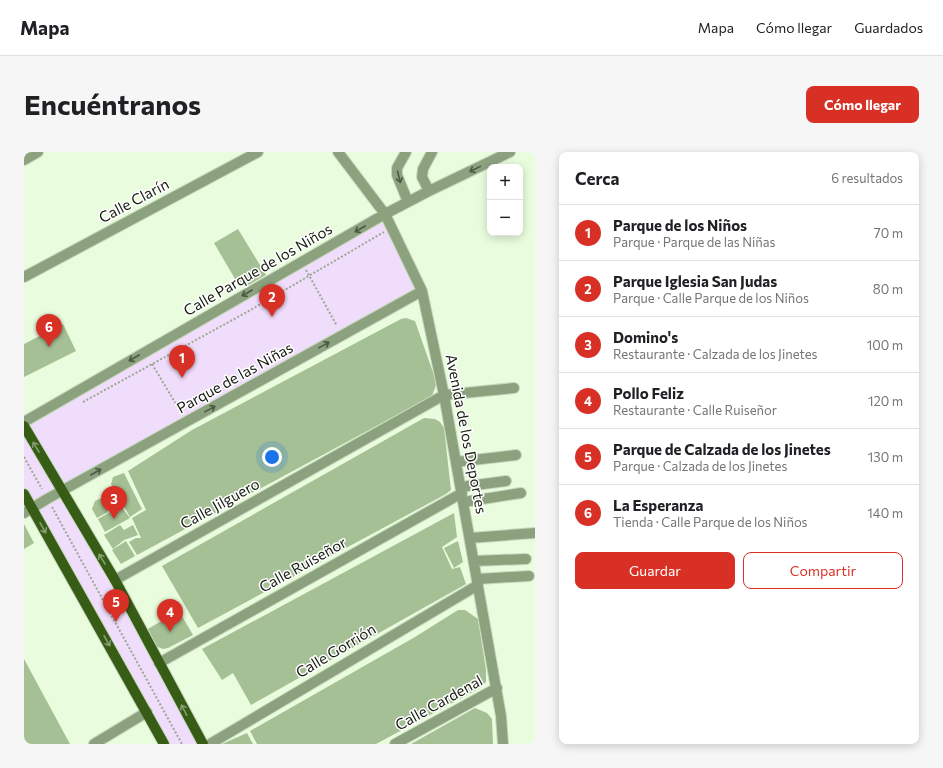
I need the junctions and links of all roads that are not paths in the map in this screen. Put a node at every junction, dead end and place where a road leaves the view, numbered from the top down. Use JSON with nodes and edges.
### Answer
{"nodes":[{"id":1,"x":38,"y":152,"type":"edge"},
{"id":2,"x":258,"y":152,"type":"edge"},
{"id":3,"x":338,"y":152,"type":"edge"},
{"id":4,"x":406,"y":152,"type":"edge"},
{"id":5,"x":432,"y":152,"type":"edge"},
{"id":6,"x":510,"y":152,"type":"edge"},
{"id":7,"x":24,"y":160,"type":"edge"},
{"id":8,"x":429,"y":191,"type":"junction"},
{"id":9,"x":408,"y":202,"type":"junction"},
{"id":10,"x":385,"y":214,"type":"junction"},
{"id":11,"x":24,"y":277,"type":"edge"},
{"id":12,"x":422,"y":291,"type":"junction"},
{"id":13,"x":514,"y":388,"type":"dead end"},
{"id":14,"x":444,"y":395,"type":"junction"},
{"id":15,"x":24,"y":422,"type":"edge"},
{"id":16,"x":24,"y":426,"type":"edge"},
{"id":17,"x":516,"y":455,"type":"dead end"},
{"id":18,"x":456,"y":462,"type":"junction"},
{"id":19,"x":506,"y":481,"type":"dead end"},
{"id":20,"x":62,"y":491,"type":"junction"},
{"id":21,"x":521,"y":493,"type":"dead end"},
{"id":22,"x":24,"y":494,"type":"edge"},
{"id":23,"x":462,"y":494,"type":"junction"},
{"id":24,"x":28,"y":511,"type":"edge"},
{"id":25,"x":535,"y":532,"type":"edge"},
{"id":26,"x":470,"y":538,"type":"junction"},
{"id":27,"x":526,"y":559,"type":"dead end"},
{"id":28,"x":474,"y":561,"type":"junction"},
{"id":29,"x":529,"y":576,"type":"dead end"},
{"id":30,"x":115,"y":580,"type":"junction"},
{"id":31,"x":478,"y":582,"type":"junction"},
{"id":32,"x":159,"y":663,"type":"junction"},
{"id":33,"x":497,"y":688,"type":"junction"},
{"id":34,"x":147,"y":712,"type":"junction"},
{"id":35,"x":94,"y":744,"type":"edge"},
{"id":36,"x":164,"y":744,"type":"edge"},
{"id":37,"x":203,"y":744,"type":"edge"},
{"id":38,"x":210,"y":744,"type":"edge"},
{"id":39,"x":395,"y":744,"type":"edge"},
{"id":40,"x":503,"y":744,"type":"edge"}],
"edges":[{"from":1,"to":7,"type":"street"},
{"from":2,"to":11,"type":"street","name":"Calle Clarín"},
{"from":3,"to":10,"type":"street","name":"Avenida de los Deportes"},
{"from":4,"to":9,"type":"street","one_way":true},
{"from":5,"to":8,"type":"street"},
{"from":6,"to":8,"type":"street","name":"Calle Parque de los Niños","one_way":true},
{"from":8,"to":9,"type":"street","name":"Calle Parque de los Niños"},
{"from":9,"to":10,"type":"street","name":"Calle Parque de los Niños"},
{"from":10,"to":12,"type":"street","name":"Avenida de los Deportes"},
{"from":10,"to":15,"type":"street","name":"Calle Parque de los Niños","one_way":true},
{"from":12,"to":14,"type":"street","name":"Avenida de los Deportes"},
{"from":20,"to":12,"type":"street","name":"Parque de las Niñas","one_way":true},
{"from":13,"to":14,"type":"street"},
{"from":14,"to":18,"type":"street","name":"Avenida de los Deportes"},
{"from":14,"to":30,"type":"street","name":"Calle Jilguero"},
{"from":20,"to":16,"type":"main road","one_way":true},
{"from":17,"to":18,"type":"street"},
{"from":18,"to":23,"type":"street","name":"Avenida de los Deportes"},
{"from":19,"to":23,"type":"street"},
{"from":20,"to":24,"type":"street","name":"Parque de las Niñas"},
{"from":30,"to":20,"type":"main road","one_way":true},
{"from":21,"to":23,"type":"street"},
{"from":22,"to":24,"type":"main road"},
{"from":23,"to":26,"type":"street","name":"Avenida de los Deportes"},
{"from":23,"to":32,"type":"street","name":"Calle Ruiseñor"},
{"from":24,"to":34,"type":"main road","one_way":true},
{"from":25,"to":26,"type":"street"},
{"from":26,"to":28,"type":"street","name":"Avenida de los Deportes"},
{"from":27,"to":28,"type":"street"},
{"from":28,"to":31,"type":"street","name":"Avenida de los Deportes"},
{"from":29,"to":31,"type":"street"},
{"from":30,"to":32,"type":"main road"},
{"from":31,"to":33,"type":"street","name":"Avenida de los Deportes"},
{"from":31,"to":38,"type":"street","name":"Calle Gorrión"},
{"from":37,"to":32,"type":"main road","one_way":true},
{"from":33,"to":39,"type":"street","name":"Calle Cardenal"},
{"from":33,"to":40,"type":"street","name":"Avenida de los Deportes"},
{"from":34,"to":35,"type":"street"},
{"from":34,"to":36,"type":"main road"}]}
